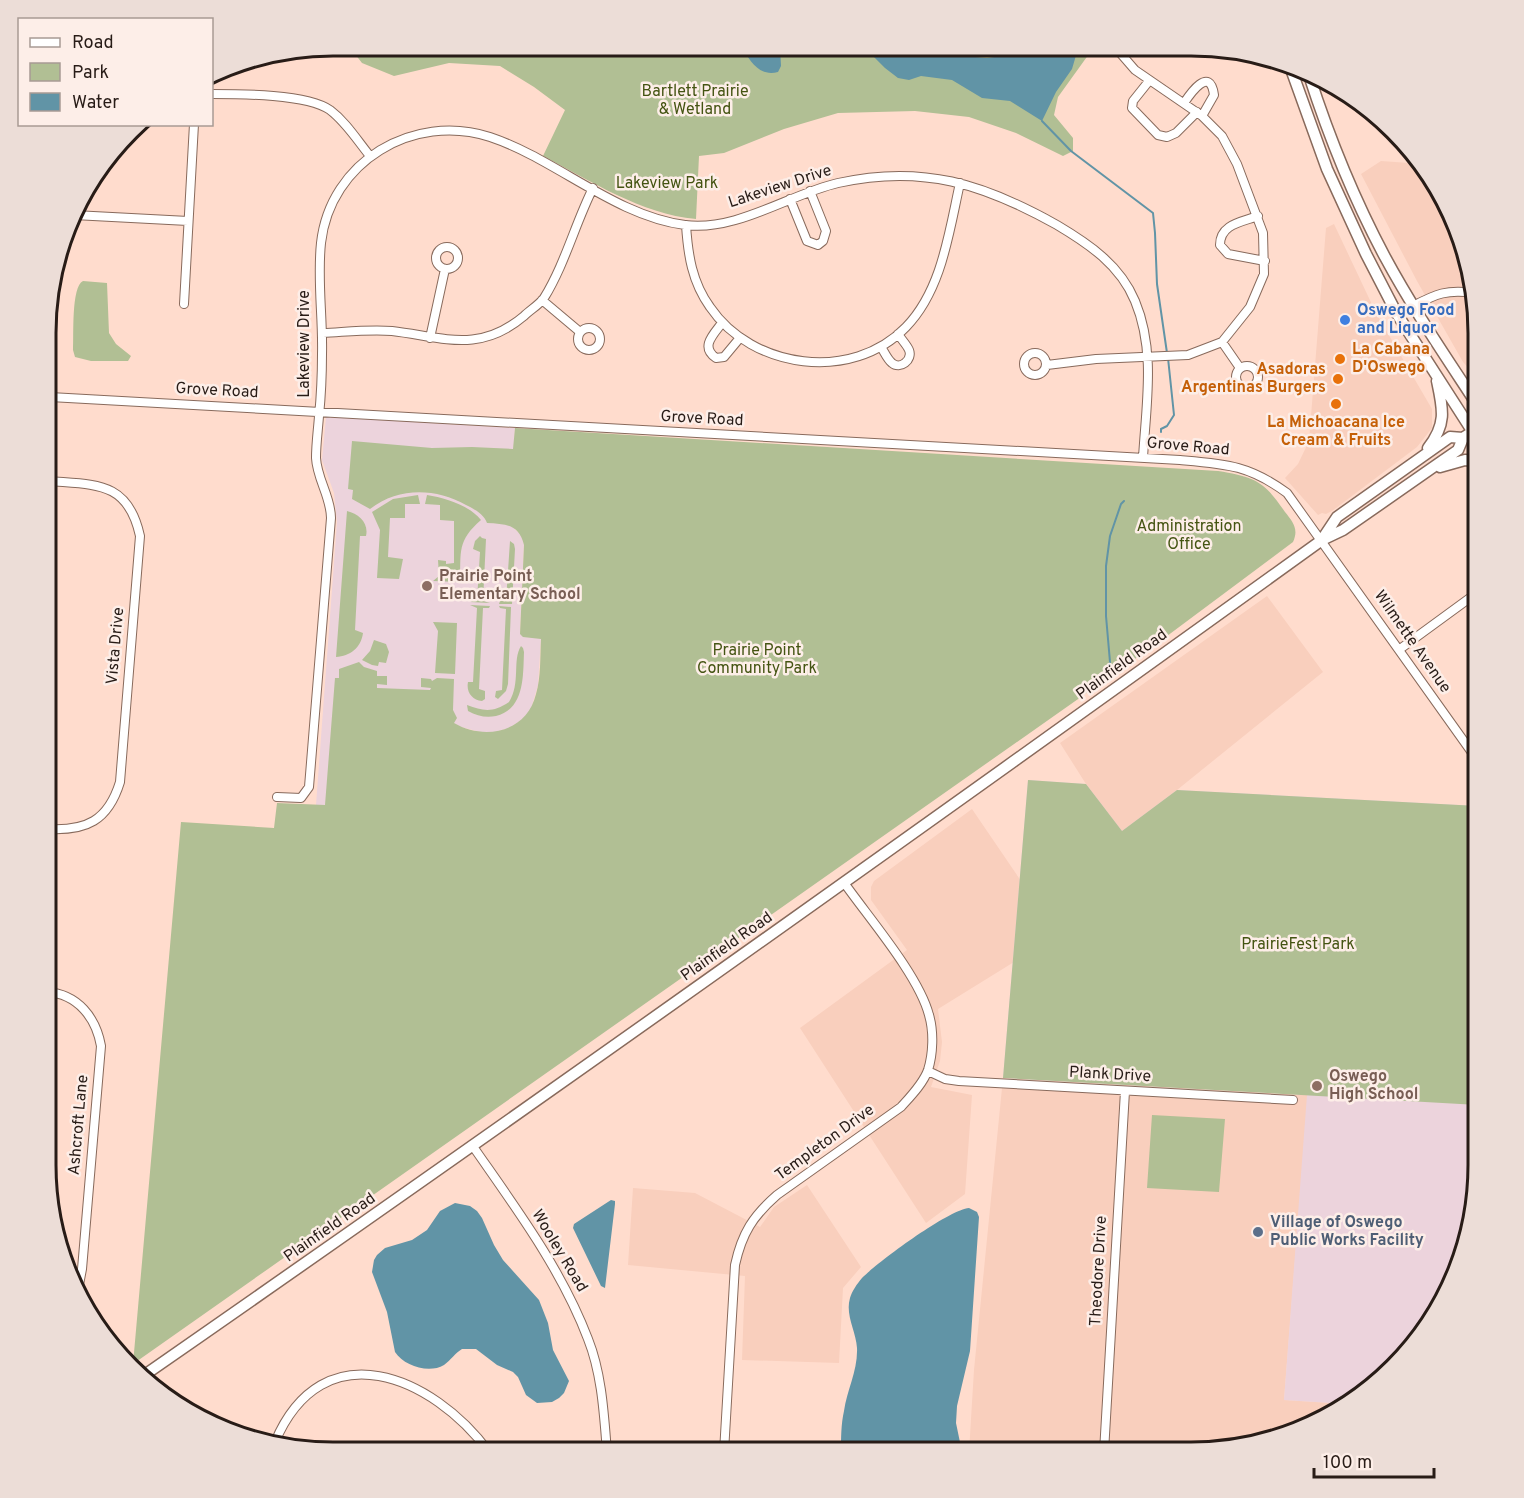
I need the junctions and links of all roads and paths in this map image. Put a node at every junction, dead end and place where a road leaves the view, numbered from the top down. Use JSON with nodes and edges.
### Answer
{"nodes":[{"id":1,"x":1123,"y":56,"type":"edge"},
{"id":2,"x":1293,"y":75,"type":"edge"},
{"id":3,"x":1149,"y":81,"type":"junction"},
{"id":4,"x":1312,"y":83,"type":"edge"},
{"id":5,"x":213,"y":94,"type":"edge"},
{"id":6,"x":1184,"y":104,"type":"junction"},
{"id":7,"x":1199,"y":114,"type":"junction"},
{"id":8,"x":194,"y":126,"type":"edge"},
{"id":9,"x":369,"y":156,"type":"junction"},
{"id":10,"x":960,"y":183,"type":"junction"},
{"id":11,"x":593,"y":188,"type":"junction"},
{"id":12,"x":810,"y":191,"type":"junction"},
{"id":13,"x":790,"y":199,"type":"junction"},
{"id":14,"x":82,"y":215,"type":"edge"},
{"id":15,"x":1258,"y":216,"type":"junction"},
{"id":16,"x":188,"y":221,"type":"junction"},
{"id":17,"x":686,"y":225,"type":"junction"},
{"id":18,"x":1265,"y":261,"type":"junction"},
{"id":19,"x":445,"y":269,"type":"dead end"},
{"id":20,"x":1465,"y":292,"type":"edge"},
{"id":21,"x":542,"y":300,"type":"junction"},
{"id":22,"x":184,"y":304,"type":"dead end"},
{"id":23,"x":1413,"y":306,"type":"junction"},
{"id":24,"x":722,"y":324,"type":"junction"},
{"id":25,"x":580,"y":332,"type":"dead end"},
{"id":26,"x":323,"y":333,"type":"junction"},
{"id":27,"x":898,"y":334,"type":"junction"},
{"id":28,"x":430,"y":338,"type":"junction"},
{"id":29,"x":739,"y":339,"type":"junction"},
{"id":30,"x":1222,"y":342,"type":"junction"},
{"id":31,"x":881,"y":346,"type":"junction"},
{"id":32,"x":1149,"y":358,"type":"junction"},
{"id":33,"x":1047,"y":365,"type":"dead end"},
{"id":34,"x":1240,"y":368,"type":"dead end"},
{"id":35,"x":1436,"y":375,"type":"junction"},
{"id":36,"x":1468,"y":391,"type":"edge"},
{"id":37,"x":56,"y":398,"type":"edge"},
{"id":38,"x":320,"y":412,"type":"junction"},
{"id":39,"x":1468,"y":421,"type":"edge"},
{"id":40,"x":1468,"y":436,"type":"edge"},
{"id":41,"x":1462,"y":438,"type":"junction"},
{"id":42,"x":1143,"y":458,"type":"junction"},
{"id":43,"x":1419,"y":458,"type":"junction"},
{"id":44,"x":1468,"y":460,"type":"edge"},
{"id":45,"x":1428,"y":471,"type":"junction"},
{"id":46,"x":56,"y":482,"type":"edge"},
{"id":47,"x":1322,"y":540,"type":"junction"},
{"id":48,"x":1468,"y":599,"type":"edge"},
{"id":49,"x":1400,"y":649,"type":"junction"},
{"id":50,"x":1468,"y":747,"type":"edge"},
{"id":51,"x":277,"y":797,"type":"dead end"},
{"id":52,"x":56,"y":829,"type":"edge"},
{"id":53,"x":844,"y":884,"type":"junction"},
{"id":54,"x":56,"y":992,"type":"edge"},
{"id":55,"x":928,"y":1071,"type":"junction"},
{"id":56,"x":1125,"y":1091,"type":"junction"},
{"id":57,"x":1293,"y":1100,"type":"dead end"},
{"id":58,"x":472,"y":1145,"type":"junction"},
{"id":59,"x":80,"y":1279,"type":"edge"},
{"id":60,"x":148,"y":1372,"type":"edge"},
{"id":61,"x":277,"y":1437,"type":"edge"},
{"id":62,"x":481,"y":1442,"type":"edge"},
{"id":63,"x":606,"y":1442,"type":"edge"},
{"id":64,"x":725,"y":1442,"type":"edge"},
{"id":65,"x":1105,"y":1442,"type":"edge"}],
"edges":[{"from":1,"to":3,"type":"street"},
{"from":2,"to":35,"type":"main road"},
{"from":3,"to":6,"type":"street"},
{"from":3,"to":7,"type":"street"},
{"from":4,"to":23,"type":"main road"},
{"from":5,"to":9,"type":"street"},
{"from":6,"to":7,"type":"street"},
{"from":6,"to":7,"type":"street"},
{"from":7,"to":15,"type":"street"},
{"from":8,"to":16,"type":"street"},
{"from":9,"to":11,"type":"street","name":"Lakeview Drive"},
{"from":9,"to":26,"type":"street","name":"Lakeview Drive"},
{"from":10,"to":12,"type":"street","name":"Lakeview Drive"},
{"from":10,"to":27,"type":"street"},
{"from":10,"to":32,"type":"street","name":"Lakeview Drive"},
{"from":11,"to":17,"type":"street","name":"Lakeview Drive"},
{"from":11,"to":21,"type":"street"},
{"from":12,"to":13,"type":"street","name":"Lakeview Drive"},
{"from":12,"to":13,"type":"street"},
{"from":13,"to":17,"type":"street","name":"Lakeview Drive"},
{"from":14,"to":16,"type":"street"},
{"from":15,"to":18,"type":"street"},
{"from":15,"to":18,"type":"street"},
{"from":16,"to":22,"type":"street"},
{"from":17,"to":24,"type":"street"},
{"from":18,"to":30,"type":"street"},
{"from":19,"to":28,"type":"street"},
{"from":20,"to":23,"type":"street"},
{"from":21,"to":25,"type":"street"},
{"from":21,"to":28,"type":"street"},
{"from":23,"to":36,"type":"main road"},
{"from":24,"to":29,"type":"street"},
{"from":24,"to":29,"type":"street"},
{"from":26,"to":28,"type":"street"},
{"from":26,"to":38,"type":"street","name":"Lakeview Drive"},
{"from":27,"to":31,"type":"street"},
{"from":27,"to":31,"type":"street"},
{"from":29,"to":31,"type":"street"},
{"from":30,"to":32,"type":"street"},
{"from":30,"to":34,"type":"street"},
{"from":32,"to":33,"type":"street"},
{"from":32,"to":42,"type":"street","name":"Lakeview Drive"},
{"from":35,"to":39,"type":"main road"},
{"from":35,"to":43,"type":"main road"},
{"from":37,"to":38,"type":"street","name":"Grove Road"},
{"from":38,"to":42,"type":"street","name":"Grove Road"},
{"from":38,"to":51,"type":"street","name":"Lakeview Drive"},
{"from":40,"to":41,"type":"main road","name":"Plainfield Road"},
{"from":41,"to":43,"type":"main road","name":"Plainfield Road"},
{"from":41,"to":45,"type":"main road","name":"Plainfield Road"},
{"from":42,"to":47,"type":"street","name":"Grove Road"},
{"from":43,"to":47,"type":"main road","name":"Plainfield Road"},
{"from":44,"to":45,"type":"main road"},
{"from":45,"to":47,"type":"main road","name":"Plainfield Road"},
{"from":46,"to":52,"type":"street","name":"Vista Drive"},
{"from":47,"to":49,"type":"street","name":"Wilmette Avenue"},
{"from":47,"to":53,"type":"main road","name":"Plainfield Road"},
{"from":48,"to":49,"type":"street"},
{"from":49,"to":50,"type":"street","name":"Wilmette Avenue"},
{"from":53,"to":55,"type":"street","name":"Templeton Drive"},
{"from":53,"to":58,"type":"main road","name":"Plainfield Road"},
{"from":54,"to":59,"type":"street","name":"Ashcroft Lane"},
{"from":55,"to":56,"type":"street","name":"Plank Drive"},
{"from":55,"to":64,"type":"street","name":"Templeton Drive"},
{"from":56,"to":57,"type":"street","name":"Plank Drive"},
{"from":56,"to":65,"type":"street","name":"Theodore Drive"},
{"from":58,"to":60,"type":"main road","name":"Plainfield Road"},
{"from":58,"to":63,"type":"street","name":"Wooley Road"},
{"from":61,"to":62,"type":"street"}]}
